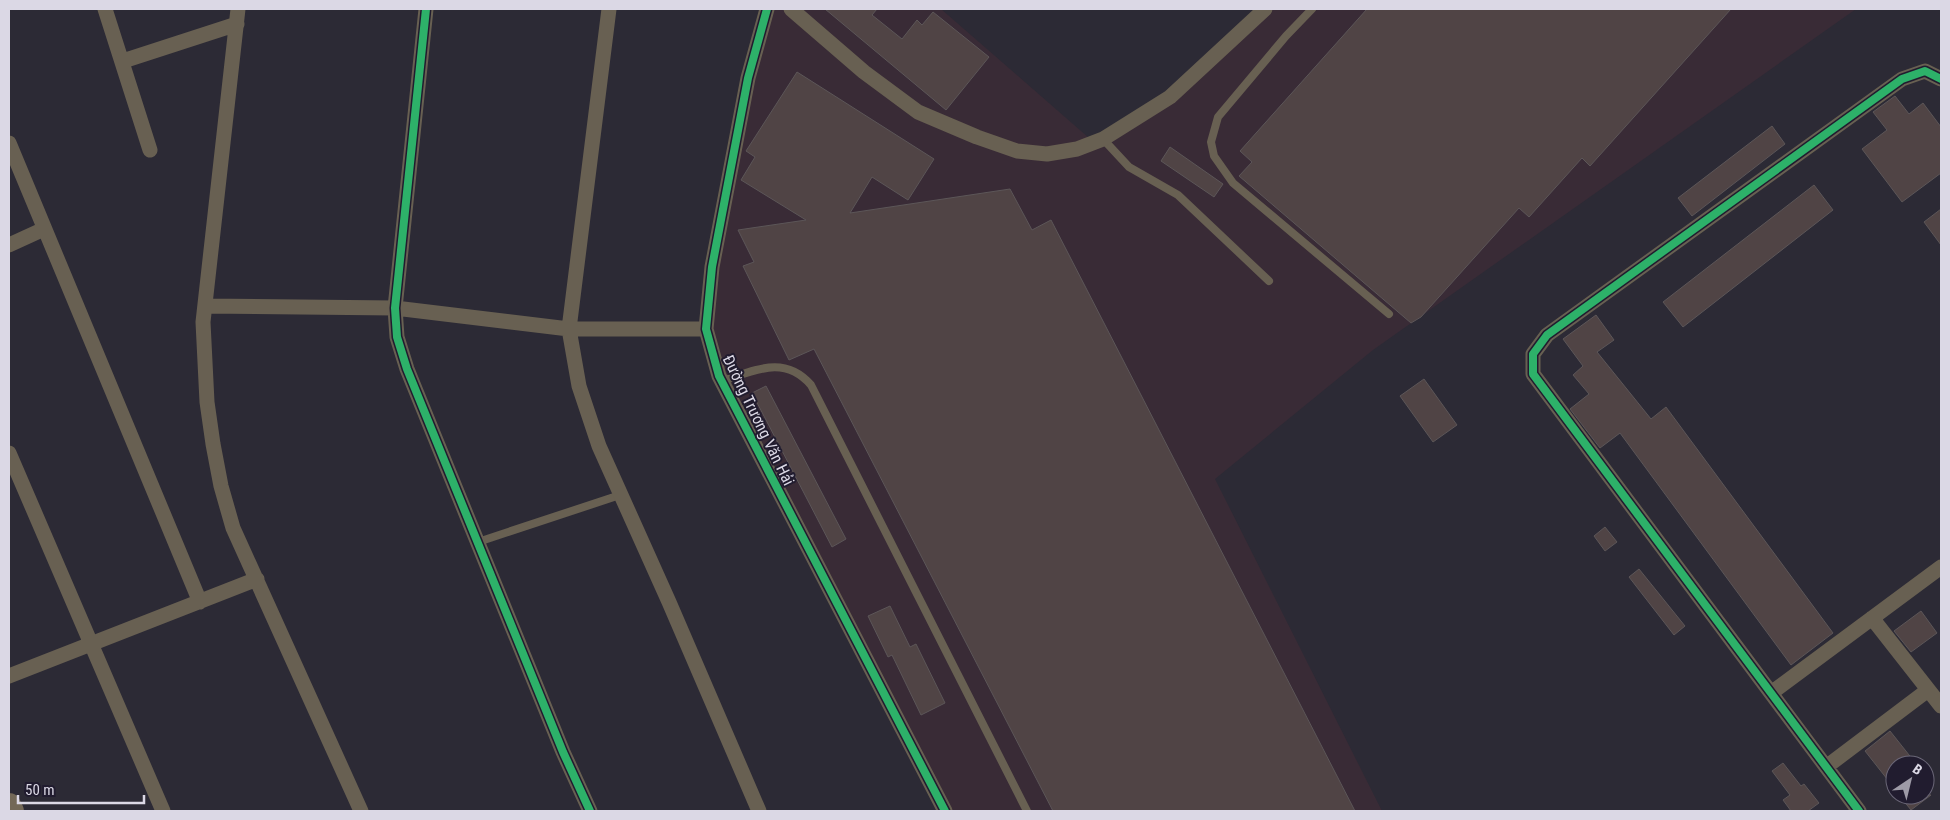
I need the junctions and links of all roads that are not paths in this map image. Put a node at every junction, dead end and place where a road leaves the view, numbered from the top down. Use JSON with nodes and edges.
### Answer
{"nodes":[{"id":1,"x":105,"y":9,"type":"edge"},
{"id":2,"x":426,"y":9,"type":"edge"},
{"id":3,"x":609,"y":9,"type":"edge"},
{"id":4,"x":766,"y":9,"type":"edge"},
{"id":5,"x":792,"y":9,"type":"edge"},
{"id":6,"x":1265,"y":9,"type":"edge"},
{"id":7,"x":1312,"y":9,"type":"edge"},
{"id":8,"x":237,"y":16,"type":"edge"},
{"id":9,"x":123,"y":62,"type":"junction"},
{"id":10,"x":1941,"y":79,"type":"edge"},
{"id":11,"x":1103,"y":139,"type":"junction"},
{"id":12,"x":9,"y":143,"type":"edge"},
{"id":13,"x":150,"y":150,"type":"dead end"},
{"id":14,"x":44,"y":229,"type":"junction"},
{"id":15,"x":9,"y":245,"type":"edge"},
{"id":16,"x":1269,"y":281,"type":"dead end"},
{"id":17,"x":205,"y":306,"type":"junction"},
{"id":18,"x":395,"y":308,"type":"junction"},
{"id":19,"x":1389,"y":314,"type":"dead end"},
{"id":20,"x":569,"y":329,"type":"junction"},
{"id":21,"x":706,"y":329,"type":"junction"},
{"id":22,"x":722,"y":381,"type":"junction"},
{"id":23,"x":9,"y":453,"type":"edge"},
{"id":24,"x":620,"y":495,"type":"junction"},
{"id":25,"x":478,"y":542,"type":"junction"},
{"id":26,"x":1941,"y":567,"type":"edge"},
{"id":27,"x":256,"y":579,"type":"junction"},
{"id":28,"x":200,"y":602,"type":"junction"},
{"id":29,"x":1872,"y":618,"type":"junction"},
{"id":30,"x":92,"y":644,"type":"junction"},
{"id":31,"x":9,"y":676,"type":"edge"},
{"id":32,"x":1928,"y":690,"type":"junction"},
{"id":33,"x":1771,"y":693,"type":"junction"},
{"id":34,"x":1941,"y":706,"type":"edge"},
{"id":35,"x":1826,"y":767,"type":"junction"},
{"id":36,"x":9,"y":805,"type":"edge"},
{"id":37,"x":12,"y":811,"type":"edge"},
{"id":38,"x":163,"y":811,"type":"edge"},
{"id":39,"x":361,"y":811,"type":"edge"},
{"id":40,"x":590,"y":811,"type":"edge"},
{"id":41,"x":759,"y":811,"type":"edge"},
{"id":42,"x":945,"y":811,"type":"edge"},
{"id":43,"x":1027,"y":811,"type":"edge"},
{"id":44,"x":1859,"y":811,"type":"edge"}],
"edges":[{"from":1,"to":9,"type":"street"},
{"from":2,"to":18,"type":"street"},
{"from":3,"to":20,"type":"street"},
{"from":4,"to":21,"type":"street","name":"Đường Trương Văn Hải"},
{"from":5,"to":11,"type":"street"},
{"from":6,"to":11,"type":"street"},
{"from":7,"to":19,"type":"lane"},
{"from":8,"to":9,"type":"street"},
{"from":8,"to":17,"type":"street"},
{"from":9,"to":13,"type":"street"},
{"from":10,"to":33,"type":"street"},
{"from":11,"to":16,"type":"lane"},
{"from":12,"to":14,"type":"street"},
{"from":14,"to":15,"type":"street"},
{"from":14,"to":28,"type":"street"},
{"from":17,"to":18,"type":"street"},
{"from":17,"to":27,"type":"street"},
{"from":18,"to":20,"type":"street"},
{"from":18,"to":25,"type":"street"},
{"from":20,"to":21,"type":"street"},
{"from":20,"to":24,"type":"street"},
{"from":21,"to":22,"type":"street","name":"Đường Trương Văn Hải"},
{"from":22,"to":42,"type":"street","name":"Đường Trương Văn Hải"},
{"from":22,"to":43,"type":"lane"},
{"from":23,"to":30,"type":"street"},
{"from":24,"to":25,"type":"lane"},
{"from":24,"to":41,"type":"street"},
{"from":25,"to":40,"type":"street"},
{"from":26,"to":29,"type":"street"},
{"from":27,"to":28,"type":"street"},
{"from":27,"to":39,"type":"street"},
{"from":28,"to":30,"type":"street"},
{"from":29,"to":32,"type":"street"},
{"from":29,"to":33,"type":"street"},
{"from":30,"to":31,"type":"street"},
{"from":30,"to":38,"type":"street"},
{"from":32,"to":34,"type":"street"},
{"from":32,"to":35,"type":"street"},
{"from":33,"to":35,"type":"street"},
{"from":35,"to":44,"type":"street"},
{"from":36,"to":37,"type":"main road"}]}
